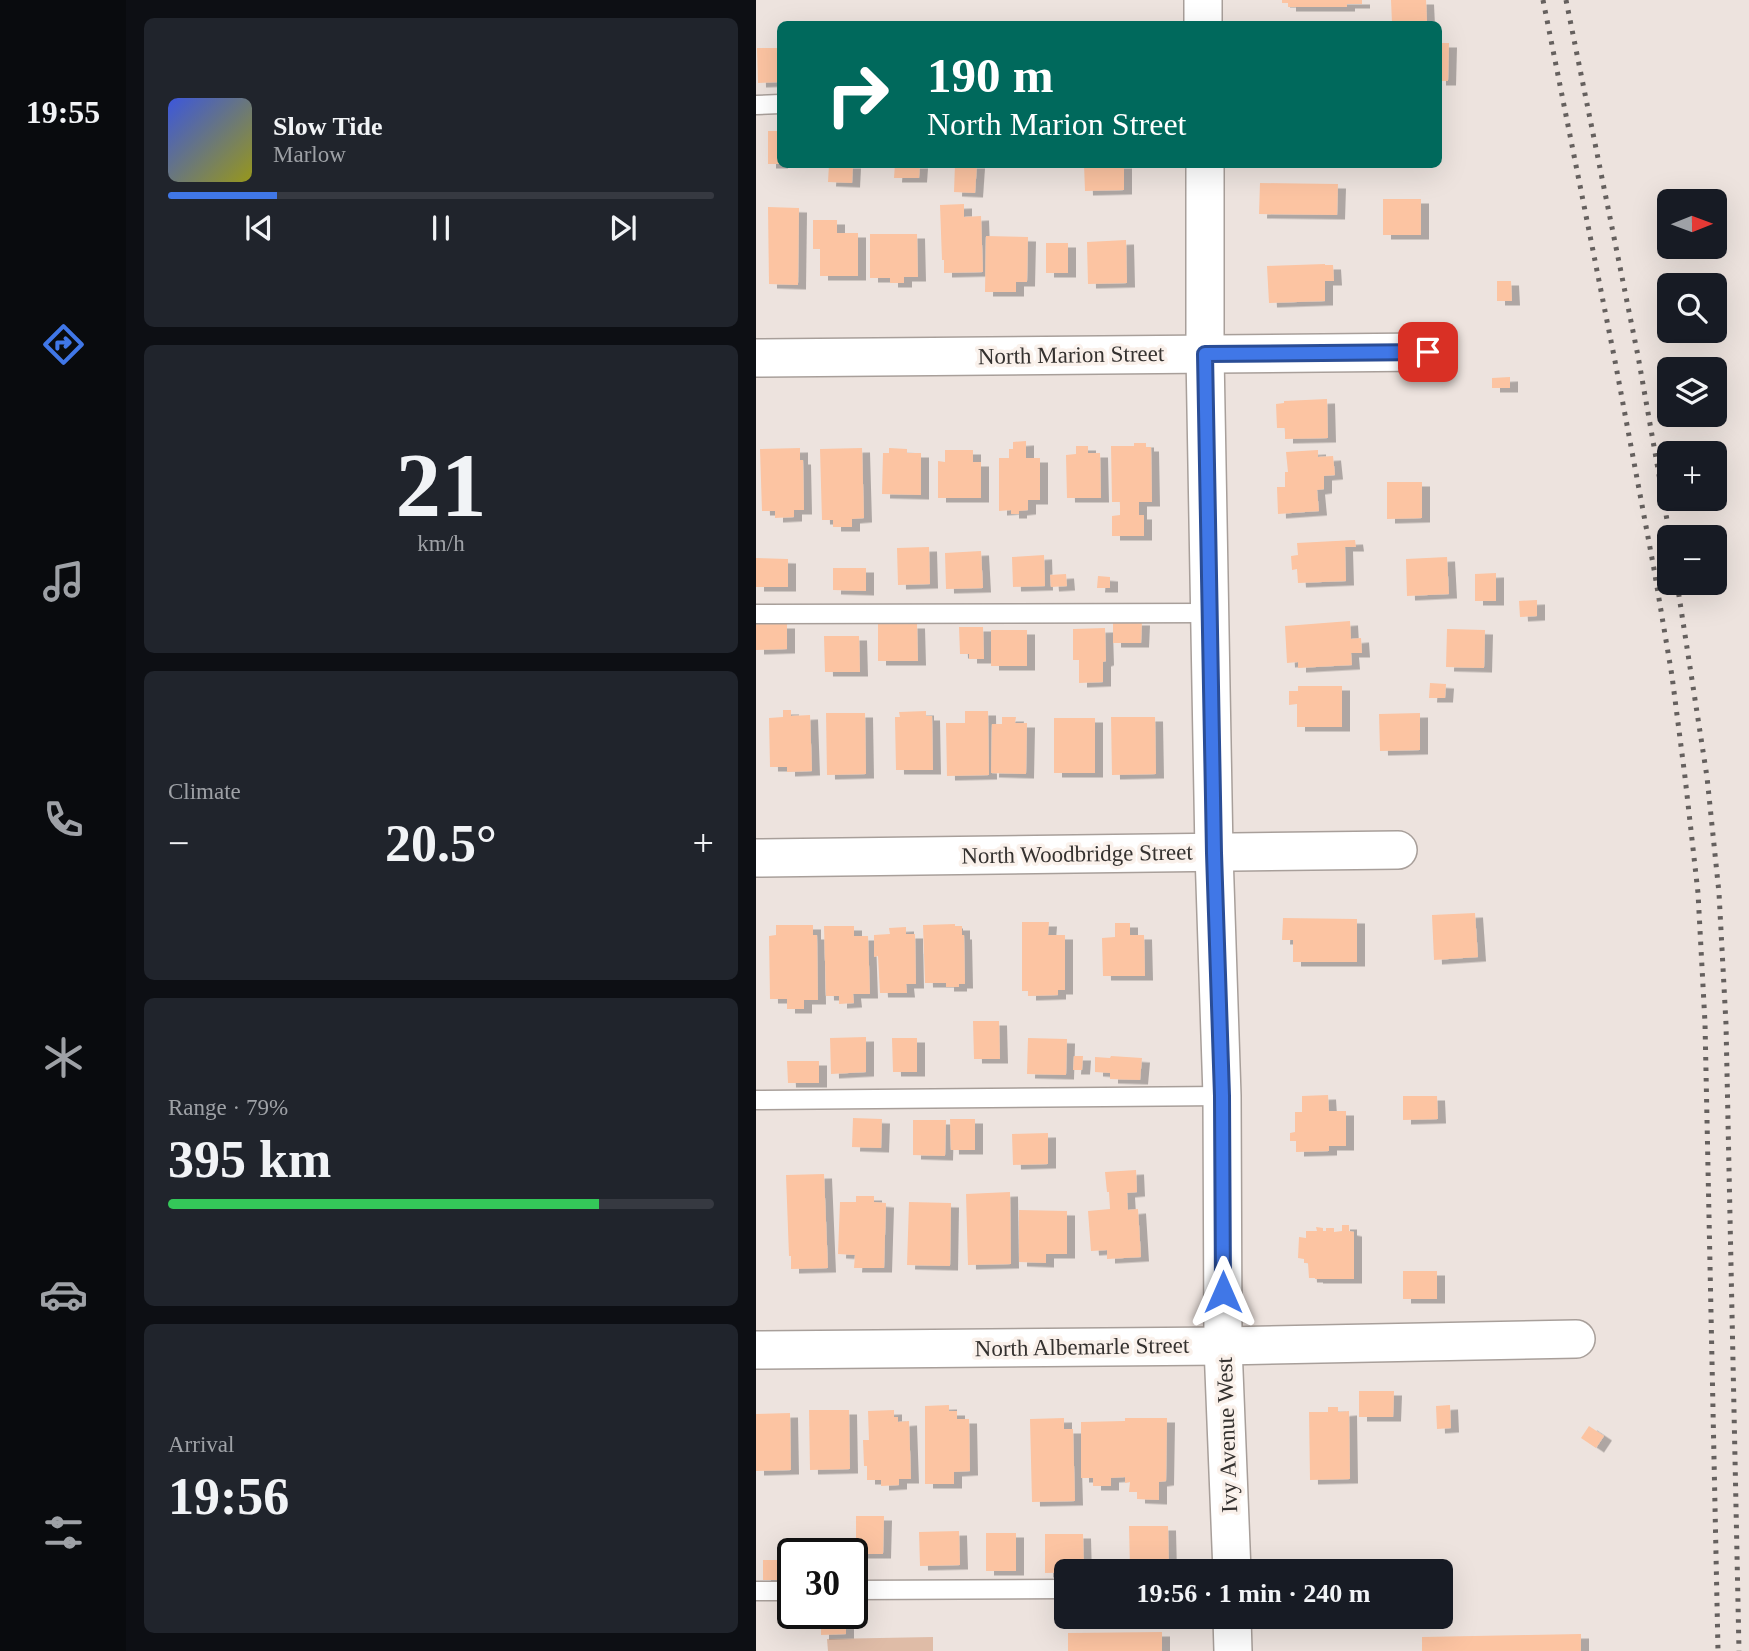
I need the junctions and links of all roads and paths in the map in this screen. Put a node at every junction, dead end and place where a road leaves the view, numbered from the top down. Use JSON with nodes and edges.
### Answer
{"nodes":[{"id":1,"x":1203,"y":0,"type":"edge"},
{"id":2,"x":1203,"y":21,"type":"edge"},
{"id":3,"x":777,"y":104,"type":"edge"},
{"id":4,"x":756,"y":105,"type":"edge"},
{"id":5,"x":1205,"y":168,"type":"edge"},
{"id":6,"x":1428,"y":352,"type":"dead end"},
{"id":7,"x":1205,"y":354,"type":"junction"},
{"id":8,"x":756,"y":358,"type":"edge"},
{"id":9,"x":1209,"y":613,"type":"junction"},
{"id":10,"x":756,"y":614,"type":"edge"},
{"id":11,"x":1398,"y":850,"type":"dead end"},
{"id":12,"x":1214,"y":853,"type":"junction"},
{"id":13,"x":756,"y":858,"type":"edge"},
{"id":14,"x":1222,"y":1096,"type":"junction"},
{"id":15,"x":756,"y":1100,"type":"edge"},
{"id":16,"x":1576,"y":1339,"type":"dead end"},
{"id":17,"x":1223,"y":1346,"type":"junction"},
{"id":18,"x":756,"y":1350,"type":"edge"},
{"id":19,"x":1231,"y":1559,"type":"edge"},
{"id":20,"x":1054,"y":1589,"type":"edge"},
{"id":21,"x":868,"y":1590,"type":"edge"},
{"id":22,"x":756,"y":1591,"type":"edge"},
{"id":23,"x":777,"y":1591,"type":"edge"},
{"id":24,"x":1232,"y":1629,"type":"edge"},
{"id":25,"x":1233,"y":1651,"type":"edge"}],
"edges":[{"from":1,"to":2,"type":"street"},
{"from":3,"to":4,"type":"lane"},
{"from":5,"to":7,"type":"street","name":"Ivy Avenue West"},
{"from":6,"to":7,"type":"street","name":"North Marion Street"},
{"from":7,"to":8,"type":"street","name":"North Marion Street"},
{"from":7,"to":9,"type":"street","name":"Ivy Avenue West"},
{"from":9,"to":10,"type":"lane"},
{"from":9,"to":12,"type":"street","name":"Ivy Avenue West"},
{"from":11,"to":12,"type":"street","name":"North Woodbridge Street"},
{"from":12,"to":13,"type":"street","name":"North Woodbridge Street"},
{"from":12,"to":14,"type":"street","name":"Ivy Avenue West"},
{"from":14,"to":15,"type":"lane"},
{"from":14,"to":17,"type":"street","name":"Ivy Avenue West"},
{"from":16,"to":17,"type":"street","name":"North Albemarle Street"},
{"from":17,"to":18,"type":"street","name":"North Albemarle Street"},
{"from":17,"to":19,"type":"street","name":"Ivy Avenue West"},
{"from":20,"to":21,"type":"lane"},
{"from":22,"to":23,"type":"lane"},
{"from":24,"to":25,"type":"street"}]}
